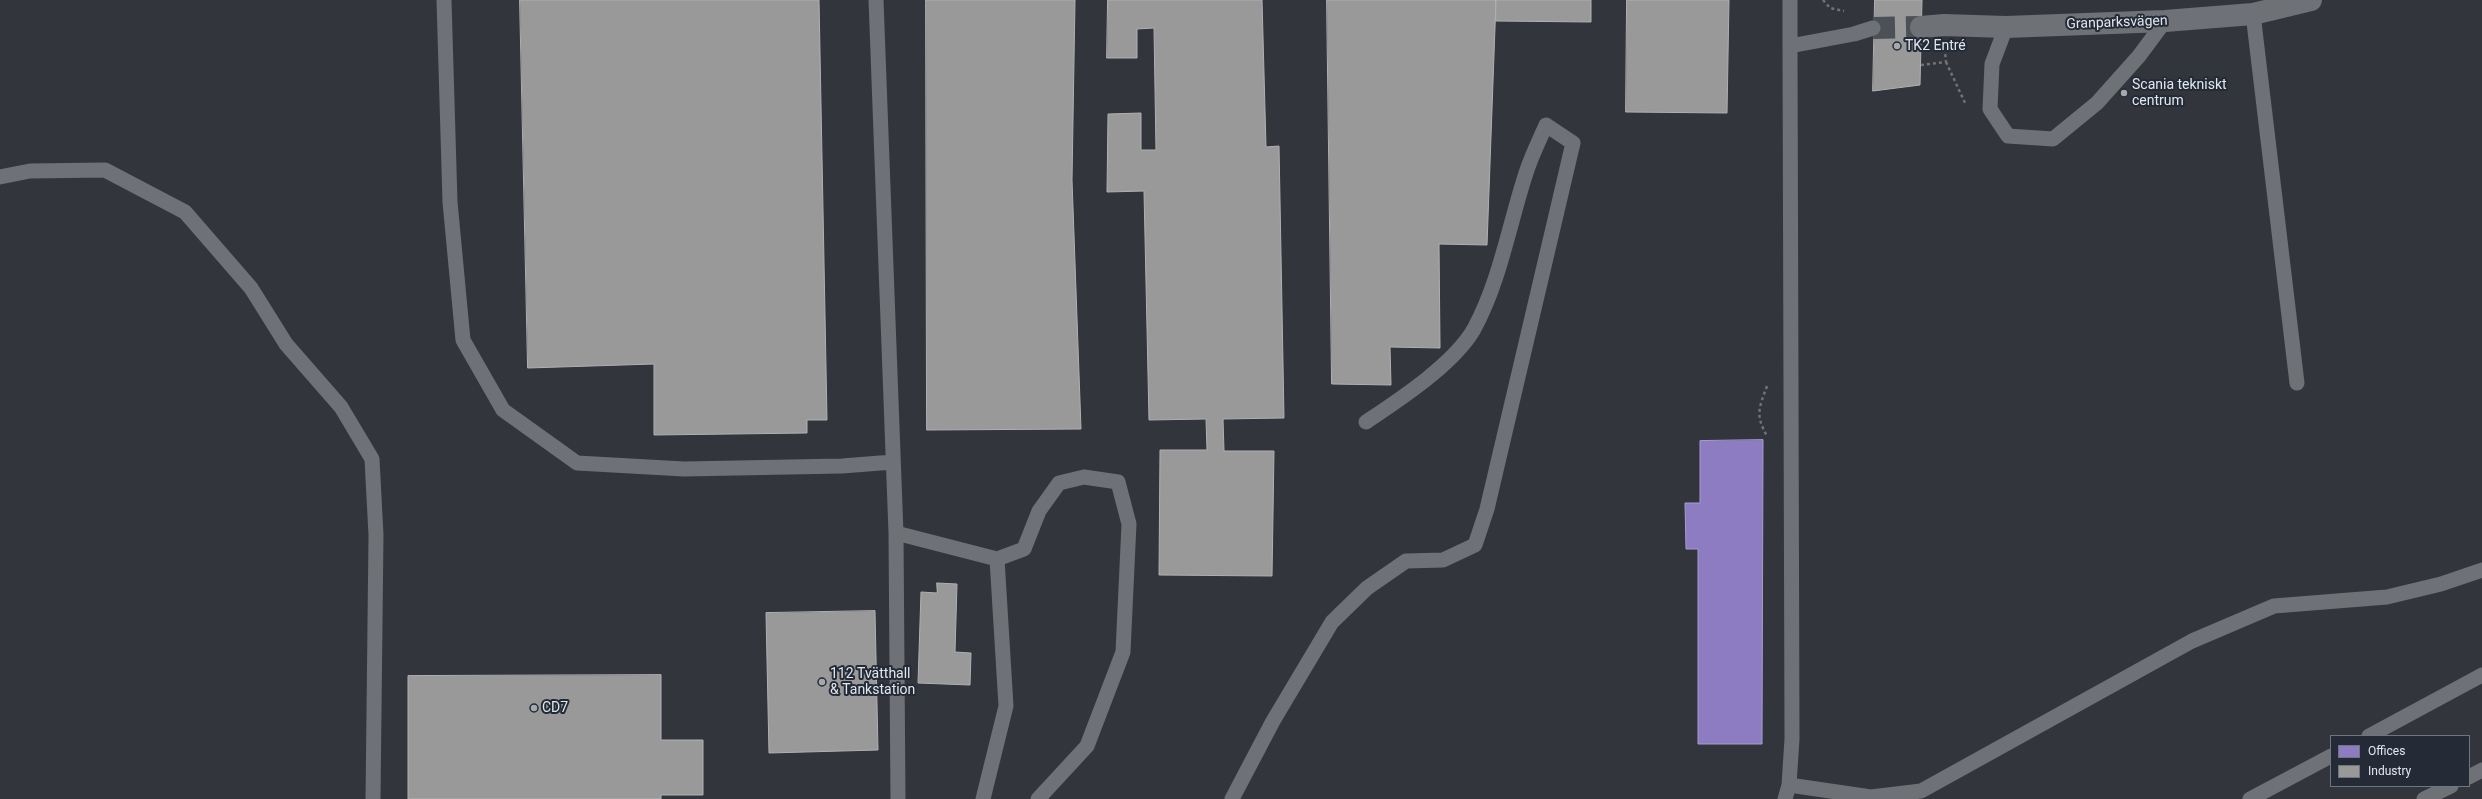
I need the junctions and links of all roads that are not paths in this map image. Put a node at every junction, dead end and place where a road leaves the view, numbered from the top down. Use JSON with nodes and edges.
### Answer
{"nodes":[{"id":1,"x":444,"y":0,"type":"edge"},
{"id":2,"x":876,"y":0,"type":"edge"},
{"id":3,"x":1790,"y":0,"type":"edge"},
{"id":4,"x":2311,"y":0,"type":"edge"},
{"id":5,"x":2254,"y":14,"type":"junction"},
{"id":6,"x":2165,"y":21,"type":"junction"},
{"id":7,"x":1921,"y":27,"type":"tunnel mouth"},
{"id":8,"x":2006,"y":27,"type":"junction"},
{"id":9,"x":1873,"y":28,"type":"tunnel mouth"},
{"id":10,"x":1790,"y":46,"type":"junction"},
{"id":11,"x":0,"y":176,"type":"edge"},
{"id":12,"x":2297,"y":383,"type":"dead end"},
{"id":13,"x":1366,"y":422,"type":"dead end"},
{"id":14,"x":893,"y":462,"type":"junction"},
{"id":15,"x":896,"y":533,"type":"junction"},
{"id":16,"x":997,"y":559,"type":"junction"},
{"id":17,"x":2482,"y":570,"type":"edge"},
{"id":18,"x":2482,"y":675,"type":"edge"},
{"id":19,"x":2371,"y":735,"type":"edge"},
{"id":20,"x":2330,"y":757,"type":"edge"},
{"id":21,"x":2482,"y":770,"type":"edge"},
{"id":22,"x":2470,"y":776,"type":"edge"},
{"id":23,"x":2449,"y":787,"type":"edge"},
{"id":24,"x":1787,"y":792,"type":"edge"},
{"id":25,"x":373,"y":799,"type":"edge"},
{"id":26,"x":898,"y":799,"type":"edge"},
{"id":27,"x":983,"y":799,"type":"edge"},
{"id":28,"x":1038,"y":799,"type":"edge"},
{"id":29,"x":1232,"y":799,"type":"edge"},
{"id":30,"x":2250,"y":799,"type":"edge"},
{"id":31,"x":2424,"y":799,"type":"edge"}],
"edges":[{"from":1,"to":14,"type":"lane"},
{"from":2,"to":14,"type":"lane"},
{"from":3,"to":10,"type":"lane"},
{"from":4,"to":5,"type":"street","name":"Granparksvägen"},
{"from":5,"to":6,"type":"street","name":"Granparksvägen"},
{"from":5,"to":12,"type":"lane"},
{"from":6,"to":8,"type":"street","name":"Granparksvägen"},
{"from":6,"to":8,"type":"lane"},
{"from":7,"to":8,"type":"street","name":"Granparksvägen"},
{"from":9,"to":10,"type":"lane"},
{"from":10,"to":24,"type":"lane"},
{"from":11,"to":25,"type":"lane"},
{"from":13,"to":29,"type":"lane"},
{"from":14,"to":15,"type":"lane"},
{"from":15,"to":16,"type":"lane"},
{"from":15,"to":26,"type":"lane"},
{"from":16,"to":27,"type":"lane"},
{"from":16,"to":28,"type":"lane"},
{"from":17,"to":24,"type":"lane"},
{"from":18,"to":19,"type":"lane"},
{"from":20,"to":30,"type":"lane"},
{"from":21,"to":22,"type":"lane"},
{"from":23,"to":31,"type":"lane"}]}
